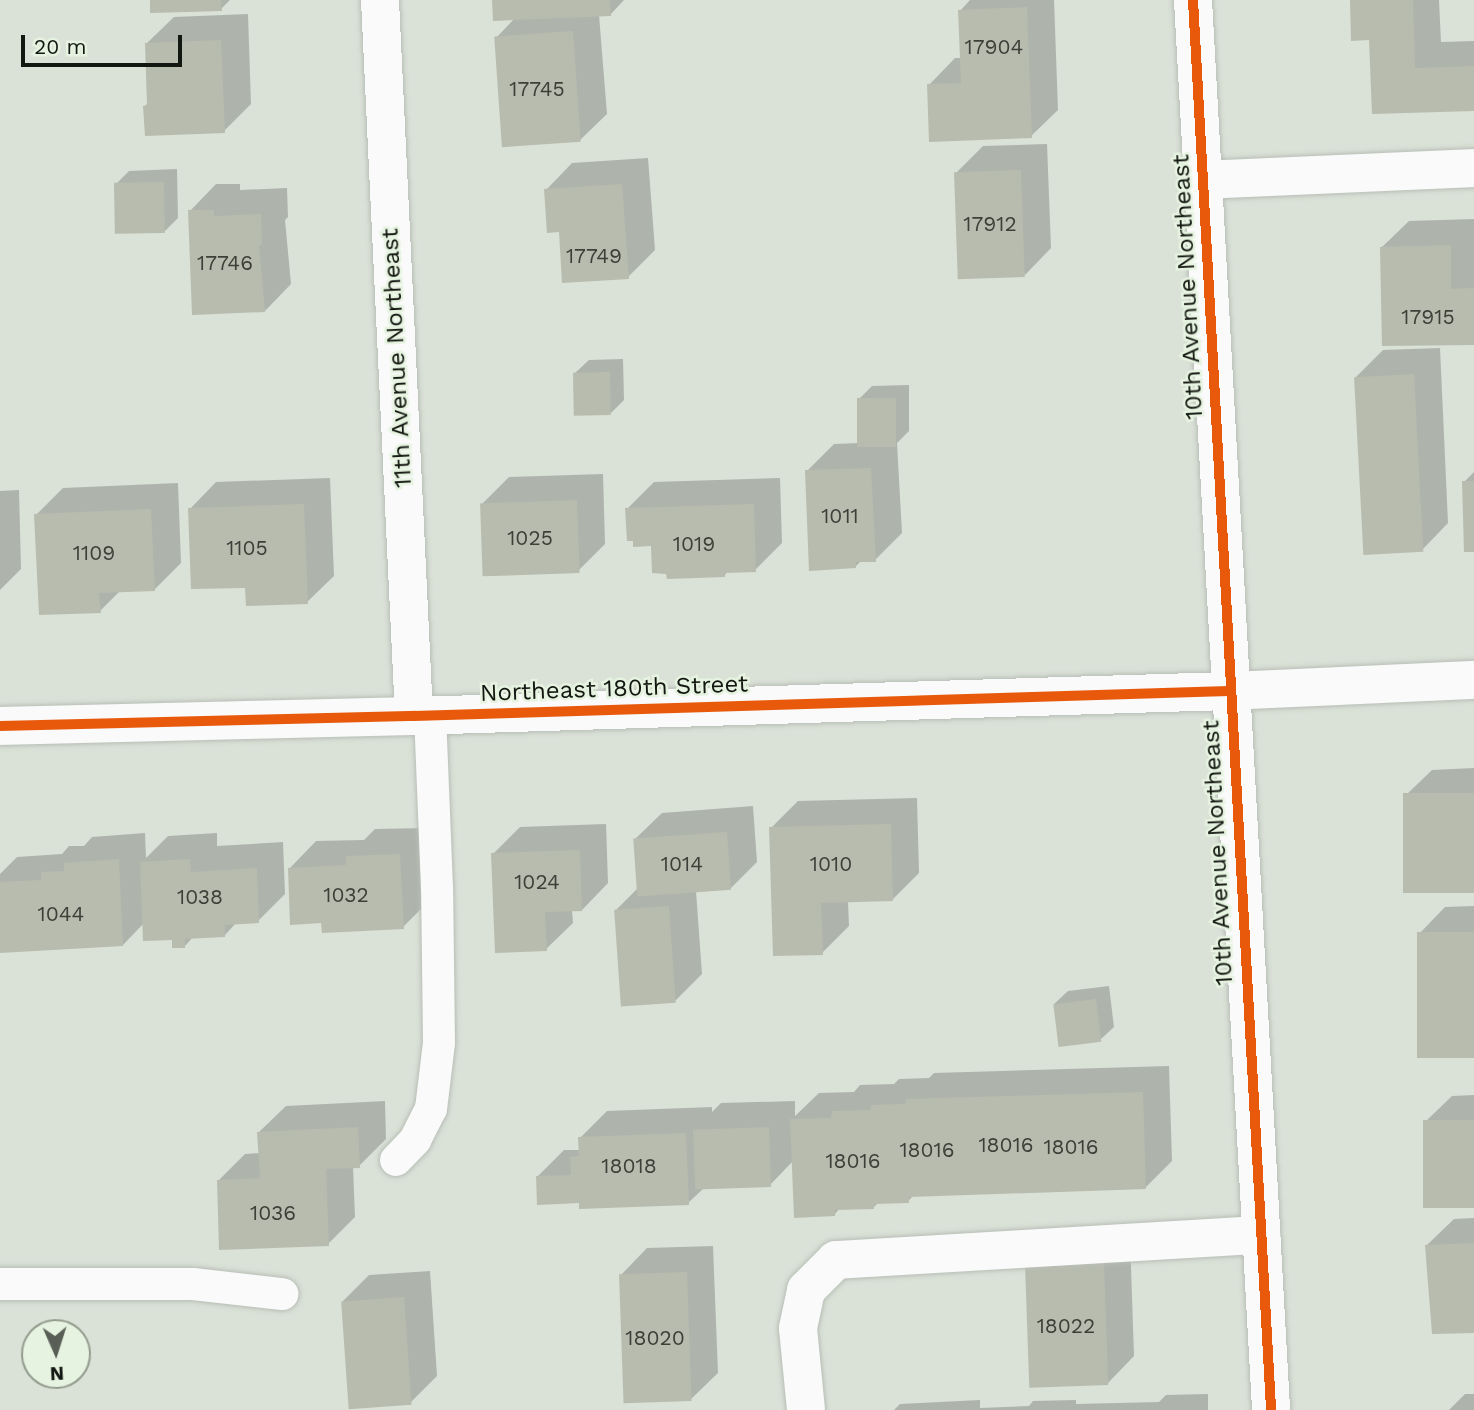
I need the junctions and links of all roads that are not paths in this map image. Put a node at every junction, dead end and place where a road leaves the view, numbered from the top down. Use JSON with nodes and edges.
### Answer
{"nodes":[{"id":1,"x":380,"y":0,"type":"edge"},
{"id":2,"x":1193,"y":0,"type":"edge"},
{"id":3,"x":1474,"y":168,"type":"edge"},
{"id":4,"x":1203,"y":180,"type":"junction"},
{"id":5,"x":1474,"y":680,"type":"edge"},
{"id":6,"x":1229,"y":691,"type":"junction"},
{"id":7,"x":422,"y":716,"type":"junction"},
{"id":8,"x":0,"y":726,"type":"edge"},
{"id":9,"x":397,"y":1160,"type":"dead end"},
{"id":10,"x":1261,"y":1236,"type":"junction"},
{"id":11,"x":0,"y":1284,"type":"edge"},
{"id":12,"x":282,"y":1294,"type":"dead end"},
{"id":13,"x":806,"y":1410,"type":"edge"},
{"id":14,"x":1271,"y":1410,"type":"edge"}],
"edges":[{"from":1,"to":7,"type":"street","name":"11th Avenue Northeast"},
{"from":2,"to":4,"type":"street","name":"10th Avenue Northeast"},
{"from":3,"to":4,"type":"street"},
{"from":4,"to":6,"type":"street","name":"10th Avenue Northeast"},
{"from":5,"to":6,"type":"street","name":"Northeast 180th Street"},
{"from":6,"to":7,"type":"street","name":"Northeast 180th Street"},
{"from":6,"to":10,"type":"street","name":"10th Avenue Northeast"},
{"from":7,"to":8,"type":"street","name":"Northeast 180th Street"},
{"from":7,"to":9,"type":"lane"},
{"from":10,"to":13,"type":"street"},
{"from":10,"to":14,"type":"street","name":"10th Avenue Northeast"},
{"from":11,"to":12,"type":"lane"}]}
